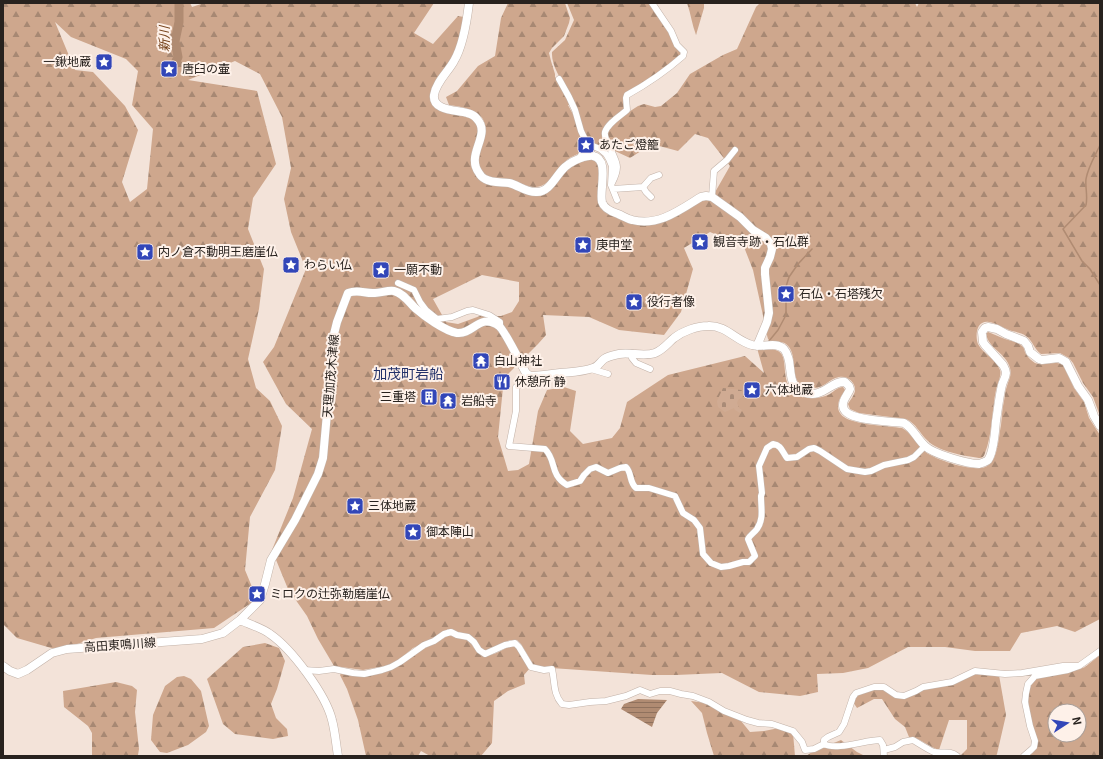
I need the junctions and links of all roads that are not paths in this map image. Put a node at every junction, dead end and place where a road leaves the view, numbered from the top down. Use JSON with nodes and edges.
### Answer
{"nodes":[{"id":1,"x":469,"y":3,"type":"edge"},
{"id":2,"x":652,"y":3,"type":"edge"},
{"id":3,"x":559,"y":79,"type":"dead end"},
{"id":4,"x":588,"y":144,"type":"junction"},
{"id":5,"x":735,"y":150,"type":"dead end"},
{"id":6,"x":593,"y":156,"type":"junction"},
{"id":7,"x":580,"y":158,"type":"junction"},
{"id":8,"x":659,"y":175,"type":"dead end"},
{"id":9,"x":643,"y":186,"type":"junction"},
{"id":10,"x":612,"y":187,"type":"junction"},
{"id":11,"x":651,"y":197,"type":"dead end"},
{"id":12,"x":712,"y":197,"type":"junction"},
{"id":13,"x":617,"y":200,"type":"dead end"},
{"id":14,"x":398,"y":283,"type":"dead end"},
{"id":15,"x":500,"y":327,"type":"junction"},
{"id":16,"x":757,"y":346,"type":"junction"},
{"id":17,"x":632,"y":353,"type":"junction"},
{"id":18,"x":591,"y":369,"type":"junction"},
{"id":19,"x":650,"y":369,"type":"dead end"},
{"id":20,"x":608,"y":374,"type":"dead end"},
{"id":21,"x":530,"y":376,"type":"junction"},
{"id":22,"x":1100,"y":426,"type":"edge"},
{"id":23,"x":925,"y":446,"type":"junction"},
{"id":24,"x":240,"y":620,"type":"junction"},
{"id":25,"x":1100,"y":651,"type":"edge"},
{"id":26,"x":3,"y":666,"type":"edge"},
{"id":27,"x":1079,"y":666,"type":"junction"},
{"id":28,"x":304,"y":670,"type":"junction"},
{"id":29,"x":824,"y":744,"type":"junction"},
{"id":30,"x":884,"y":753,"type":"edge"},
{"id":31,"x":338,"y":756,"type":"edge"},
{"id":32,"x":957,"y":756,"type":"edge"},
{"id":33,"x":1024,"y":756,"type":"edge"}],
"edges":[{"from":1,"to":7,"type":"main road"},
{"from":2,"to":10,"type":"street"},
{"from":3,"to":4,"type":"street"},
{"from":4,"to":6,"type":"street"},
{"from":4,"to":7,"type":"street"},
{"from":4,"to":10,"type":"street"},
{"from":5,"to":12,"type":"street"},
{"from":6,"to":7,"type":"main road"},
{"from":6,"to":12,"type":"main road"},
{"from":8,"to":9,"type":"street"},
{"from":9,"to":10,"type":"street"},
{"from":9,"to":11,"type":"street"},
{"from":10,"to":13,"type":"street"},
{"from":12,"to":16,"type":"main road"},
{"from":14,"to":15,"type":"street"},
{"from":15,"to":21,"type":"main road"},
{"from":15,"to":24,"type":"main road","name":"天理加茂木津線"},
{"from":16,"to":17,"type":"main road"},
{"from":16,"to":23,"type":"main road"},
{"from":17,"to":18,"type":"main road"},
{"from":17,"to":19,"type":"street"},
{"from":18,"to":20,"type":"street"},
{"from":18,"to":21,"type":"main road"},
{"from":21,"to":23,"type":"street"},
{"from":22,"to":23,"type":"main road"},
{"from":24,"to":26,"type":"main road","name":"高田東鳴川線"},
{"from":24,"to":28,"type":"main road"},
{"from":25,"to":27,"type":"street"},
{"from":27,"to":29,"type":"street"},
{"from":27,"to":33,"type":"street"},
{"from":28,"to":29,"type":"street"},
{"from":28,"to":31,"type":"main road"},
{"from":29,"to":30,"type":"street"},
{"from":30,"to":32,"type":"street"}]}
